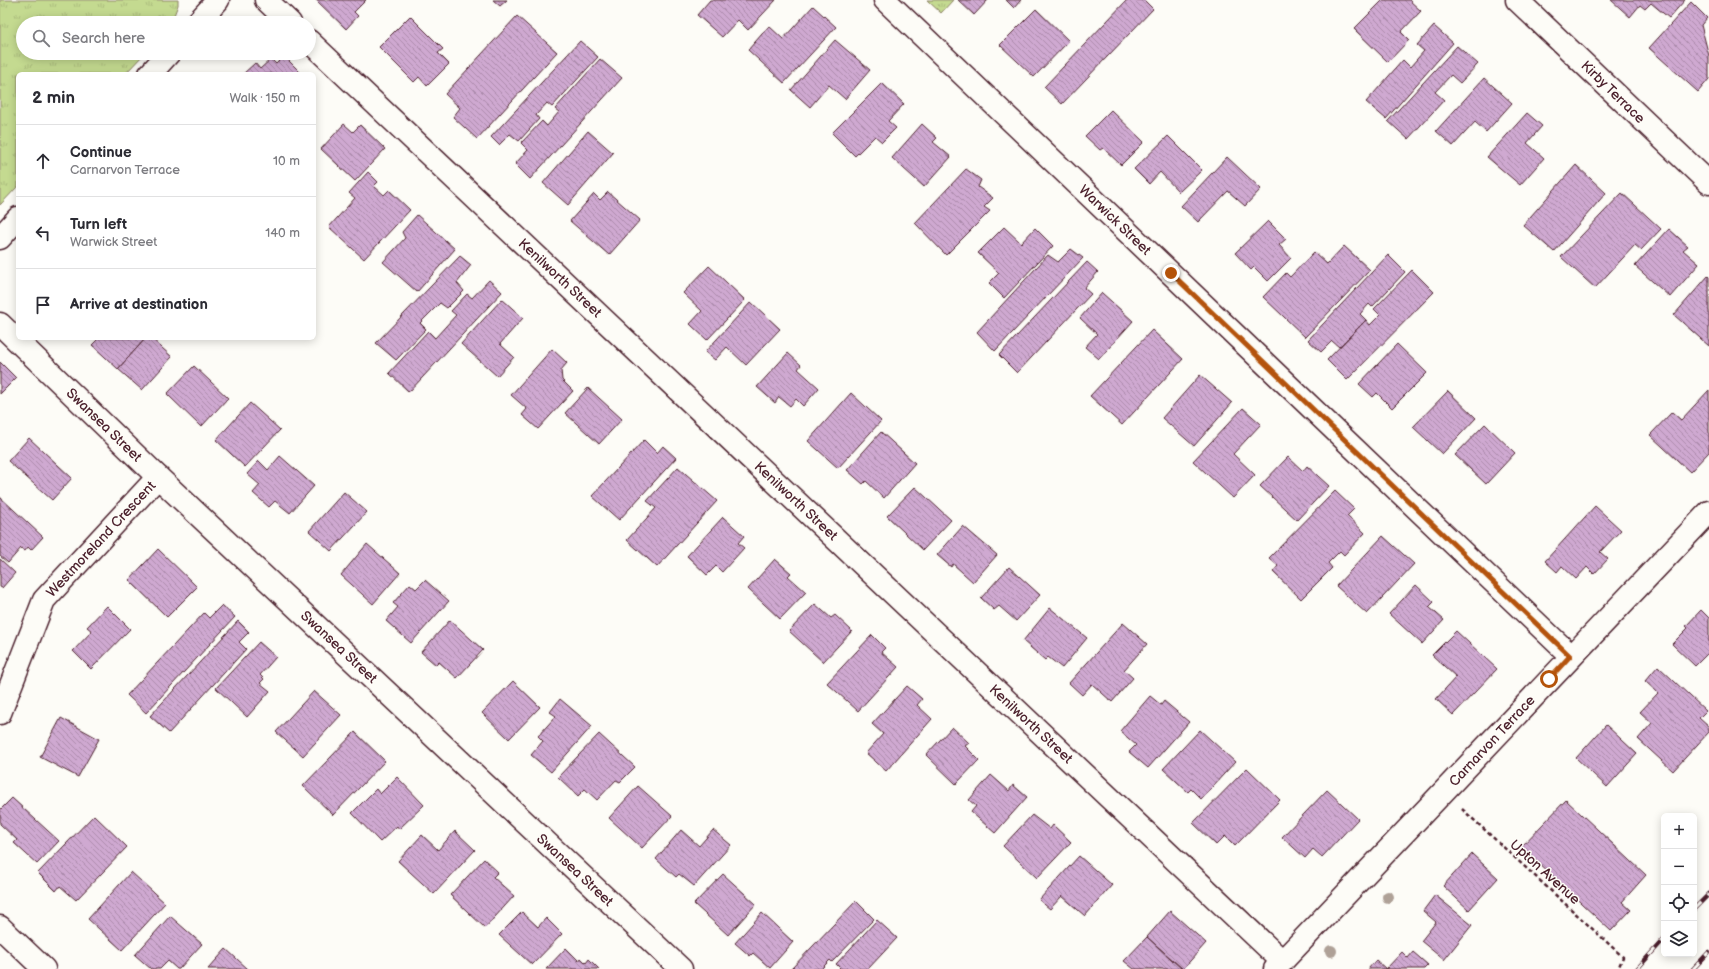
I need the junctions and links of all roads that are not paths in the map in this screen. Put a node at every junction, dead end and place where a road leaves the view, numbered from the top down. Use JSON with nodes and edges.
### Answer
{"nodes":[{"id":1,"x":218,"y":0,"type":"edge"},
{"id":2,"x":266,"y":0,"type":"edge"},
{"id":3,"x":886,"y":0,"type":"edge"},
{"id":4,"x":1517,"y":0,"type":"edge"},
{"id":5,"x":203,"y":16,"type":"edge"},
{"id":6,"x":283,"y":16,"type":"edge"},
{"id":7,"x":316,"y":48,"type":"edge"},
{"id":8,"x":163,"y":60,"type":"edge"},
{"id":9,"x":152,"y":72,"type":"edge"},
{"id":10,"x":1709,"y":184,"type":"edge"},
{"id":11,"x":16,"y":220,"type":"edge"},
{"id":12,"x":0,"y":238,"type":"edge"},
{"id":13,"x":0,"y":324,"type":"edge"},
{"id":14,"x":16,"y":339,"type":"edge"},
{"id":15,"x":17,"y":340,"type":"edge"},
{"id":16,"x":158,"y":477,"type":"junction"},
{"id":17,"x":1709,"y":512,"type":"edge"},
{"id":18,"x":1570,"y":656,"type":"junction"},
{"id":19,"x":0,"y":713,"type":"edge"},
{"id":20,"x":0,"y":927,"type":"edge"},
{"id":21,"x":1279,"y":965,"type":"edge"},
{"id":22,"x":44,"y":969,"type":"edge"},
{"id":23,"x":681,"y":969,"type":"edge"}],
"edges":[{"from":1,"to":5,"type":"street"},
{"from":2,"to":6,"type":"street"},
{"from":3,"to":18,"type":"street","name":"Warwick Street"},
{"from":4,"to":10,"type":"street","name":"Kirby Terrace"},
{"from":7,"to":21,"type":"street","name":"Kenilworth Street"},
{"from":8,"to":9,"type":"street"},
{"from":11,"to":12,"type":"street"},
{"from":13,"to":14,"type":"street","name":"Swansea Street"},
{"from":15,"to":16,"type":"street","name":"Swansea Street"},
{"from":16,"to":19,"type":"street","name":"Westmoreland Crescent"},
{"from":16,"to":23,"type":"street","name":"Swansea Street"},
{"from":17,"to":18,"type":"street","name":"Carnarvon Terrace"},
{"from":18,"to":21,"type":"street","name":"Carnarvon Terrace"},
{"from":20,"to":22,"type":"street"}]}
